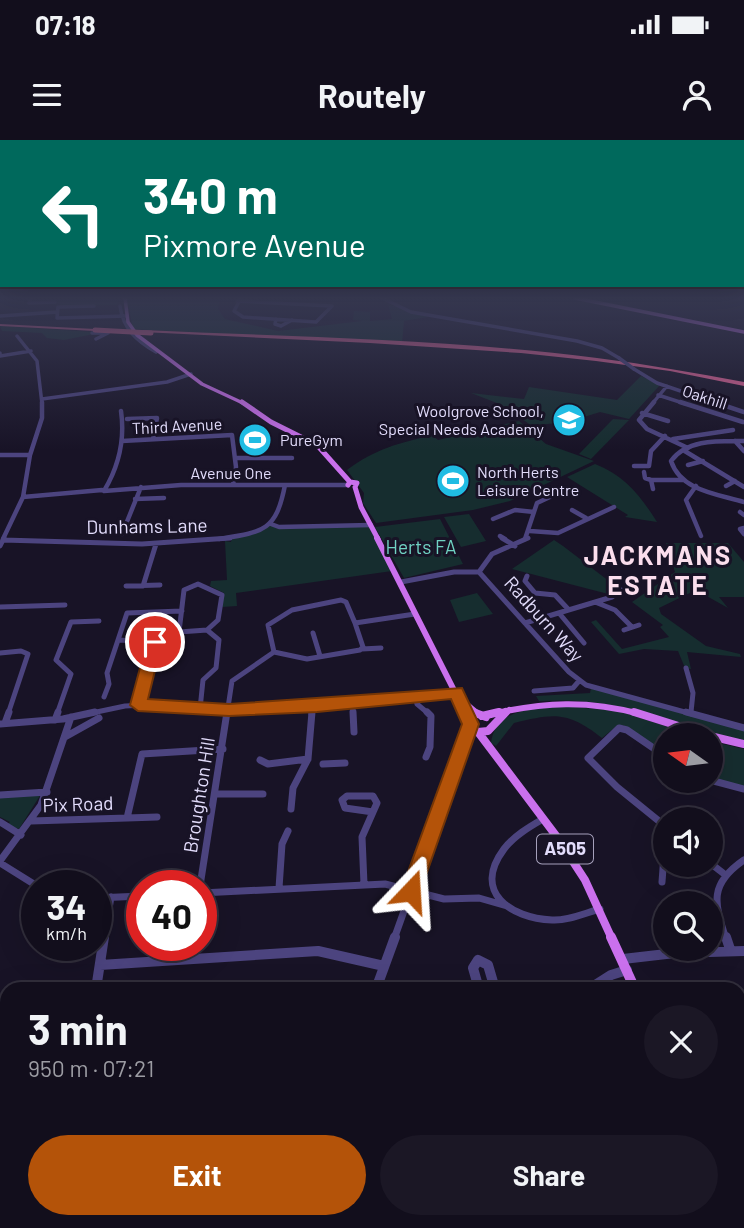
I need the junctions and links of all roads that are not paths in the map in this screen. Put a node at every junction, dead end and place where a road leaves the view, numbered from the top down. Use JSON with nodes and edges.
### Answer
{"nodes":[{"id":1,"x":152,"y":349,"type":"edge"},
{"id":2,"x":154,"y":349,"type":"edge"},
{"id":3,"x":447,"y":349,"type":"edge"},
{"id":4,"x":472,"y":349,"type":"edge"},
{"id":5,"x":603,"y":349,"type":"edge"},
{"id":6,"x":31,"y":351,"type":"joint"},
{"id":7,"x":156,"y":352,"type":"dead end"},
{"id":8,"x":0,"y":353,"type":"edge"},
{"id":9,"x":191,"y":374,"type":"junction"},
{"id":10,"x":744,"y":385,"type":"edge"},
{"id":11,"x":667,"y":386,"type":"junction"},
{"id":12,"x":658,"y":395,"type":"junction"},
{"id":13,"x":42,"y":399,"type":"junction"},
{"id":14,"x":121,"y":411,"type":"dead end"},
{"id":15,"x":744,"y":412,"type":"edge"},
{"id":16,"x":642,"y":413,"type":"junction"},
{"id":17,"x":127,"y":419,"type":"dead end"},
{"id":18,"x":668,"y":421,"type":"dead end"},
{"id":19,"x":743,"y":422,"type":"edge"},
{"id":20,"x":733,"y":430,"type":"dead end"},
{"id":21,"x":665,"y":436,"type":"junction"},
{"id":22,"x":153,"y":439,"type":"junction"},
{"id":23,"x":673,"y":439,"type":"junction"},
{"id":24,"x":122,"y":441,"type":"junction"},
{"id":25,"x":735,"y":441,"type":"junction"},
{"id":26,"x":744,"y":441,"type":"edge"},
{"id":27,"x":685,"y":449,"type":"junction"},
{"id":28,"x":744,"y":451,"type":"edge"},
{"id":29,"x":0,"y":455,"type":"edge"},
{"id":30,"x":30,"y":455,"type":"junction"},
{"id":31,"x":235,"y":458,"type":"junction"},
{"id":32,"x":292,"y":458,"type":"dead end"},
{"id":33,"x":703,"y":461,"type":"junction"},
{"id":34,"x":634,"y":466,"type":"dead end"},
{"id":35,"x":688,"y":466,"type":"dead end"},
{"id":36,"x":644,"y":472,"type":"dead end"},
{"id":37,"x":684,"y":480,"type":"junction"},
{"id":38,"x":735,"y":481,"type":"junction"},
{"id":39,"x":351,"y":484,"type":"junction"},
{"id":40,"x":233,"y":485,"type":"junction"},
{"id":41,"x":285,"y":485,"type":"junction"},
{"id":42,"x":652,"y":485,"type":"junction"},
{"id":43,"x":661,"y":486,"type":"dead end"},
{"id":44,"x":696,"y":486,"type":"junction"},
{"id":45,"x":726,"y":486,"type":"dead end"},
{"id":46,"x":112,"y":487,"type":"junction"},
{"id":47,"x":141,"y":487,"type":"junction"},
{"id":48,"x":744,"y":487,"type":"edge"},
{"id":49,"x":567,"y":489,"type":"dead end"},
{"id":50,"x":23,"y":497,"type":"junction"},
{"id":51,"x":164,"y":498,"type":"dead end"},
{"id":52,"x":135,"y":499,"type":"junction"},
{"id":53,"x":744,"y":502,"type":"edge"},
{"id":54,"x":612,"y":506,"type":"dead end"},
{"id":55,"x":572,"y":509,"type":"dead end"},
{"id":56,"x":534,"y":512,"type":"junction"},
{"id":57,"x":586,"y":518,"type":"junction"},
{"id":58,"x":493,"y":519,"type":"dead end"},
{"id":59,"x":733,"y":523,"type":"dead end"},
{"id":60,"x":271,"y":524,"type":"junction"},
{"id":61,"x":371,"y":525,"type":"junction"},
{"id":62,"x":530,"y":531,"type":"junction"},
{"id":63,"x":743,"y":531,"type":"edge"},
{"id":64,"x":122,"y":534,"type":"dead end"},
{"id":65,"x":500,"y":536,"type":"dead end"},
{"id":66,"x":702,"y":536,"type":"dead end"},
{"id":67,"x":1,"y":543,"type":"edge"},
{"id":68,"x":156,"y":544,"type":"junction"},
{"id":69,"x":515,"y":546,"type":"junction"},
{"id":70,"x":479,"y":572,"type":"junction"},
{"id":71,"x":527,"y":576,"type":"dead end"},
{"id":72,"x":401,"y":582,"type":"junction"},
{"id":73,"x":160,"y":585,"type":"dead end"},
{"id":74,"x":126,"y":586,"type":"dead end"},
{"id":75,"x":143,"y":586,"type":"junction"},
{"id":76,"x":621,"y":590,"type":"dead end"},
{"id":77,"x":595,"y":602,"type":"junction"},
{"id":78,"x":65,"y":605,"type":"dead end"},
{"id":79,"x":0,"y":607,"type":"edge"},
{"id":80,"x":568,"y":609,"type":"junction"},
{"id":81,"x":182,"y":611,"type":"junction"},
{"id":82,"x":559,"y":612,"type":"junction"},
{"id":83,"x":415,"y":614,"type":"junction"},
{"id":84,"x":99,"y":621,"type":"dead end"},
{"id":85,"x":355,"y":623,"type":"junction"},
{"id":86,"x":525,"y":623,"type":"junction"},
{"id":87,"x":207,"y":630,"type":"junction"},
{"id":88,"x":624,"y":630,"type":"dead end"},
{"id":89,"x":179,"y":632,"type":"junction"},
{"id":90,"x":313,"y":633,"type":"dead end"},
{"id":91,"x":118,"y":640,"type":"junction"},
{"id":92,"x":155,"y":642,"type":"junction"},
{"id":93,"x":584,"y":643,"type":"dead end"},
{"id":94,"x":381,"y":648,"type":"dead end"},
{"id":95,"x":362,"y":649,"type":"junction"},
{"id":96,"x":274,"y":652,"type":"junction"},
{"id":97,"x":0,"y":653,"type":"edge"},
{"id":98,"x":320,"y":656,"type":"junction"},
{"id":99,"x":686,"y":668,"type":"dead end"},
{"id":100,"x":579,"y":681,"type":"junction"},
{"id":101,"x":456,"y":691,"type":"junction"},
{"id":102,"x":534,"y":691,"type":"dead end"},
{"id":103,"x":414,"y":694,"type":"junction"},
{"id":104,"x":104,"y":697,"type":"dead end"},
{"id":105,"x":352,"y":702,"type":"junction"},
{"id":106,"x":138,"y":705,"type":"junction"},
{"id":107,"x":312,"y":706,"type":"junction"},
{"id":108,"x":200,"y":709,"type":"junction"},
{"id":109,"x":229,"y":710,"type":"junction"},
{"id":110,"x":509,"y":710,"type":"junction"},
{"id":111,"x":691,"y":712,"type":"junction"},
{"id":112,"x":481,"y":716,"type":"junction"},
{"id":113,"x":71,"y":717,"type":"junction"},
{"id":114,"x":99,"y":718,"type":"dead end"},
{"id":115,"x":55,"y":720,"type":"junction"},
{"id":116,"x":675,"y":723,"type":"edge"},
{"id":117,"x":3,"y":724,"type":"edge"},
{"id":118,"x":474,"y":727,"type":"junction"},
{"id":119,"x":492,"y":728,"type":"junction"},
{"id":120,"x":744,"y":728,"type":"edge"},
{"id":121,"x":354,"y":732,"type":"dead end"},
{"id":122,"x":65,"y":737,"type":"junction"},
{"id":123,"x":723,"y":739,"type":"edge"},
{"id":124,"x":744,"y":744,"type":"edge"},
{"id":125,"x":491,"y":748,"type":"junction"},
{"id":126,"x":653,"y":748,"type":"edge"},
{"id":127,"x":223,"y":749,"type":"junction"},
{"id":128,"x":426,"y":757,"type":"dead end"},
{"id":129,"x":260,"y":760,"type":"dead end"},
{"id":130,"x":307,"y":761,"type":"junction"},
{"id":131,"x":345,"y":763,"type":"dead end"},
{"id":132,"x":723,"y":783,"type":"edge"},
{"id":133,"x":744,"y":789,"type":"edge"},
{"id":134,"x":47,"y":792,"type":"junction"},
{"id":135,"x":215,"y":793,"type":"junction"},
{"id":136,"x":0,"y":794,"type":"edge"},
{"id":137,"x":263,"y":794,"type":"dead end"},
{"id":138,"x":291,"y":808,"type":"dead end"},
{"id":139,"x":373,"y":812,"type":"dead end"},
{"id":140,"x":653,"y":816,"type":"edge"},
{"id":141,"x":157,"y":817,"type":"dead end"},
{"id":142,"x":127,"y":818,"type":"junction"},
{"id":143,"x":543,"y":819,"type":"junction"},
{"id":144,"x":31,"y":821,"type":"junction"},
{"id":145,"x":0,"y":822,"type":"edge"},
{"id":146,"x":288,"y":831,"type":"dead end"},
{"id":147,"x":21,"y":835,"type":"junction"},
{"id":148,"x":744,"y":860,"type":"edge"},
{"id":149,"x":0,"y":862,"type":"edge"},
{"id":150,"x":203,"y":870,"type":"edge"},
{"id":151,"x":723,"y":873,"type":"edge"},
{"id":152,"x":21,"y":876,"type":"edge"},
{"id":153,"x":662,"y":877,"type":"edge"},
{"id":154,"x":722,"y":877,"type":"edge"},
{"id":155,"x":491,"y":880,"type":"junction"},
{"id":156,"x":662,"y":882,"type":"dead end"},
{"id":157,"x":364,"y":884,"type":"junction"},
{"id":158,"x":279,"y":888,"type":"junction"},
{"id":159,"x":411,"y":891,"type":"junction"},
{"id":160,"x":217,"y":892,"type":"edge"},
{"id":161,"x":479,"y":898,"type":"junction"},
{"id":162,"x":507,"y":906,"type":"junction"},
{"id":163,"x":600,"y":909,"type":"junction"},
{"id":164,"x":730,"y":949,"type":"junction"},
{"id":165,"x":744,"y":951,"type":"edge"},
{"id":166,"x":101,"y":961,"type":"edge"},
{"id":167,"x":624,"y":964,"type":"junction"},
{"id":168,"x":100,"y":965,"type":"junction"},
{"id":169,"x":384,"y":966,"type":"junction"},
{"id":170,"x":97,"y":982,"type":"edge"},
{"id":171,"x":378,"y":982,"type":"edge"},
{"id":172,"x":477,"y":982,"type":"edge"},
{"id":173,"x":493,"y":982,"type":"edge"},
{"id":174,"x":600,"y":982,"type":"edge"},
{"id":175,"x":632,"y":982,"type":"edge"}],
"edges":[{"from":1,"to":7,"type":"street"},
{"from":2,"to":9,"type":"main road"},
{"from":3,"to":10,"type":"highway","bridge":true},
{"from":4,"to":10,"type":"highway","bridge":true},
{"from":5,"to":11,"type":"street","bridge":true},
{"from":6,"to":8,"type":"street"},
{"from":6,"to":13,"type":"street"},
{"from":9,"to":13,"type":"street"},
{"from":9,"to":39,"type":"main road"},
{"from":11,"to":12,"type":"street"},
{"from":11,"to":15,"type":"street"},
{"from":12,"to":16,"type":"street"},
{"from":12,"to":19,"type":"street","name":"Oakhill"},
{"from":13,"to":30,"type":"street"},
{"from":14,"to":24,"type":"street"},
{"from":16,"to":18,"type":"street"},
{"from":16,"to":21,"type":"street"},
{"from":17,"to":22,"type":"street"},
{"from":20,"to":23,"type":"street"},
{"from":21,"to":23,"type":"street"},
{"from":21,"to":34,"type":"street"},
{"from":22,"to":24,"type":"street","name":"Third Avenue"},
{"from":22,"to":31,"type":"street","name":"Third Avenue"},
{"from":23,"to":27,"type":"street"},
{"from":24,"to":46,"type":"street"},
{"from":25,"to":26,"type":"street"},
{"from":25,"to":27,"type":"street"},
{"from":25,"to":28,"type":"street"},
{"from":27,"to":33,"type":"street"},
{"from":27,"to":37,"type":"street"},
{"from":29,"to":30,"type":"street"},
{"from":30,"to":50,"type":"street"},
{"from":31,"to":32,"type":"street"},
{"from":31,"to":40,"type":"street"},
{"from":33,"to":35,"type":"street"},
{"from":33,"to":38,"type":"street"},
{"from":36,"to":42,"type":"street"},
{"from":37,"to":42,"type":"street"},
{"from":37,"to":44,"type":"street"},
{"from":38,"to":45,"type":"street"},
{"from":38,"to":48,"type":"street"},
{"from":39,"to":41,"type":"street","name":"Avenue One"},
{"from":39,"to":61,"type":"main road"},
{"from":40,"to":41,"type":"street","name":"Avenue One"},
{"from":40,"to":47,"type":"street","name":"Avenue One"},
{"from":41,"to":60,"type":"street"},
{"from":42,"to":43,"type":"street"},
{"from":44,"to":53,"type":"street"},
{"from":44,"to":66,"type":"street"},
{"from":46,"to":47,"type":"street","name":"Avenue One"},
{"from":46,"to":50,"type":"street","name":"Avenue One"},
{"from":47,"to":52,"type":"street"},
{"from":49,"to":56,"type":"street"},
{"from":50,"to":67,"type":"street"},
{"from":51,"to":52,"type":"street"},
{"from":52,"to":64,"type":"street"},
{"from":54,"to":57,"type":"street"},
{"from":55,"to":57,"type":"street"},
{"from":56,"to":58,"type":"street"},
{"from":56,"to":62,"type":"street"},
{"from":57,"to":62,"type":"street"},
{"from":59,"to":63,"type":"street"},
{"from":60,"to":61,"type":"street","name":"Dunhams Lane"},
{"from":60,"to":68,"type":"street","name":"Dunhams Lane"},
{"from":61,"to":72,"type":"main road"},
{"from":62,"to":69,"type":"street"},
{"from":65,"to":69,"type":"street"},
{"from":67,"to":68,"type":"street","name":"Dunhams Lane"},
{"from":68,"to":75,"type":"street"},
{"from":69,"to":70,"type":"street"},
{"from":70,"to":72,"type":"street","name":"Radburn Way"},
{"from":70,"to":86,"type":"street","name":"Radburn Way"},
{"from":71,"to":80,"type":"street"},
{"from":72,"to":83,"type":"main road"},
{"from":73,"to":75,"type":"street"},
{"from":74,"to":75,"type":"street"},
{"from":76,"to":77,"type":"street"},
{"from":77,"to":80,"type":"street"},
{"from":77,"to":88,"type":"street"},
{"from":78,"to":79,"type":"street"},
{"from":80,"to":82,"type":"street"},
{"from":81,"to":87,"type":"street"},
{"from":81,"to":89,"type":"street"},
{"from":81,"to":91,"type":"street"},
{"from":82,"to":86,"type":"street"},
{"from":82,"to":93,"type":"street"},
{"from":83,"to":85,"type":"street"},
{"from":83,"to":101,"type":"main road"},
{"from":84,"to":115,"type":"street"},
{"from":85,"to":95,"type":"street"},
{"from":85,"to":96,"type":"street"},
{"from":86,"to":100,"type":"street","name":"Radburn Way"},
{"from":87,"to":89,"type":"street"},
{"from":87,"to":108,"type":"street"},
{"from":89,"to":92,"type":"street"},
{"from":90,"to":98,"type":"street"},
{"from":91,"to":92,"type":"street"},
{"from":91,"to":104,"type":"street"},
{"from":92,"to":106,"type":"street"},
{"from":94,"to":95,"type":"street"},
{"from":95,"to":98,"type":"street"},
{"from":96,"to":98,"type":"street"},
{"from":96,"to":109,"type":"street","name":"Broughton Hill"},
{"from":97,"to":117,"type":"street"},
{"from":99,"to":111,"type":"street"},
{"from":100,"to":102,"type":"street"},
{"from":100,"to":111,"type":"street","name":"Radburn Way"},
{"from":101,"to":103,"type":"street"},
{"from":101,"to":112,"type":"main road"},
{"from":101,"to":118,"type":"main road"},
{"from":103,"to":105,"type":"street"},
{"from":103,"to":128,"type":"street"},
{"from":105,"to":107,"type":"street"},
{"from":105,"to":121,"type":"street"},
{"from":106,"to":108,"type":"street"},
{"from":106,"to":113,"type":"street"},
{"from":107,"to":109,"type":"street"},
{"from":107,"to":130,"type":"street"},
{"from":108,"to":109,"type":"street"},
{"from":109,"to":127,"type":"street","name":"Broughton Hill"},
{"from":110,"to":112,"type":"main road"},
{"from":110,"to":116,"type":"main road"},
{"from":110,"to":119,"type":"main road"},
{"from":111,"to":120,"type":"street","name":"Radburn Way"},
{"from":112,"to":118,"type":"main road"},
{"from":112,"to":119,"type":"main road"},
{"from":113,"to":115,"type":"street"},
{"from":113,"to":122,"type":"street"},
{"from":114,"to":122,"type":"street"},
{"from":115,"to":117,"type":"street"},
{"from":118,"to":119,"type":"main road"},
{"from":118,"to":125,"type":"main road","number":"A505"},
{"from":118,"to":159,"type":"street"},
{"from":119,"to":125,"type":"main road"},
{"from":122,"to":134,"type":"street"},
{"from":123,"to":124,"type":"main road"},
{"from":125,"to":143,"type":"main road","number":"A505"},
{"from":126,"to":140,"type":"street"},
{"from":127,"to":135,"type":"street","name":"Broughton Hill"},
{"from":127,"to":142,"type":"street","name":"Pix Road"},
{"from":129,"to":130,"type":"street"},
{"from":130,"to":131,"type":"street"},
{"from":130,"to":138,"type":"street"},
{"from":132,"to":133,"type":"street"},
{"from":134,"to":136,"type":"street"},
{"from":134,"to":144,"type":"street"},
{"from":135,"to":137,"type":"street"},
{"from":135,"to":150,"type":"street","name":"Broughton Hill"},
{"from":139,"to":157,"type":"street"},
{"from":141,"to":142,"type":"street","name":"Pix Road"},
{"from":142,"to":144,"type":"street","name":"Pix Road"},
{"from":143,"to":155,"type":"street"},
{"from":143,"to":163,"type":"main road","number":"A505"},
{"from":144,"to":147,"type":"street"},
{"from":145,"to":147,"type":"street"},
{"from":146,"to":158,"type":"street"},
{"from":147,"to":149,"type":"street"},
{"from":148,"to":151,"type":"street"},
{"from":149,"to":152,"type":"street"},
{"from":153,"to":156,"type":"street"},
{"from":154,"to":164,"type":"street"},
{"from":155,"to":161,"type":"street"},
{"from":155,"to":162,"type":"street"},
{"from":157,"to":158,"type":"street"},
{"from":157,"to":159,"type":"street"},
{"from":158,"to":160,"type":"street"},
{"from":159,"to":161,"type":"street"},
{"from":159,"to":169,"type":"street"},
{"from":161,"to":162,"type":"street"},
{"from":162,"to":163,"type":"street"},
{"from":163,"to":167,"type":"main road","number":"A505"},
{"from":164,"to":165,"type":"street"},
{"from":164,"to":167,"type":"street"},
{"from":166,"to":168,"type":"street"},
{"from":167,"to":174,"type":"street"},
{"from":167,"to":175,"type":"main road","number":"A505"},
{"from":168,"to":169,"type":"street"},
{"from":168,"to":170,"type":"street"},
{"from":169,"to":171,"type":"street"},
{"from":172,"to":173,"type":"street"}]}
